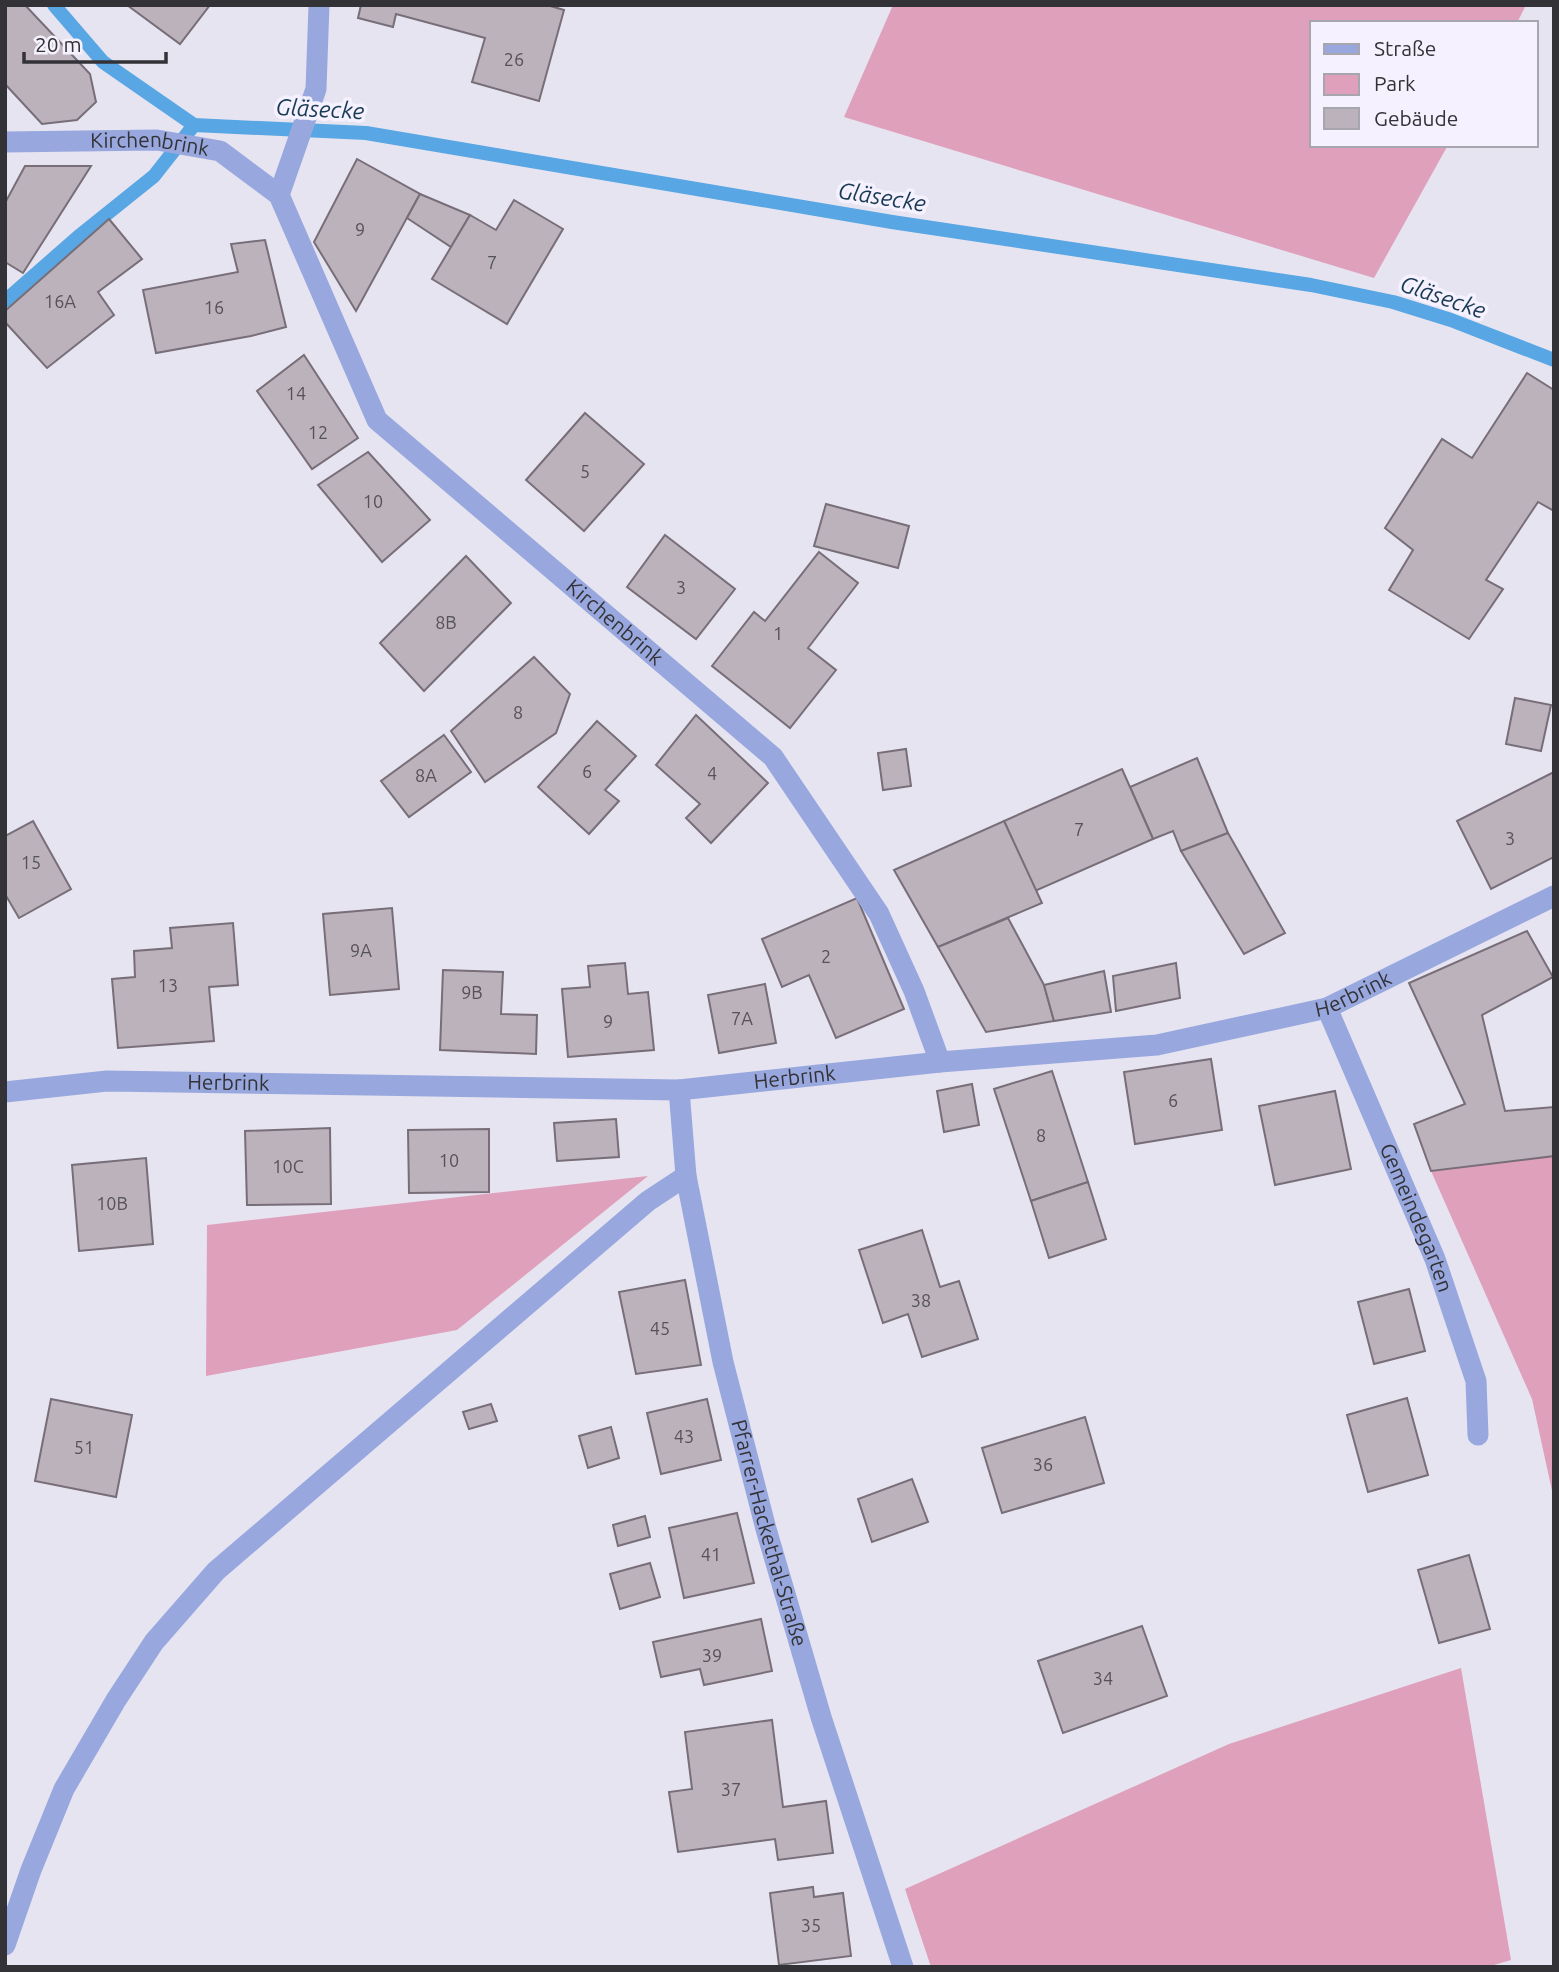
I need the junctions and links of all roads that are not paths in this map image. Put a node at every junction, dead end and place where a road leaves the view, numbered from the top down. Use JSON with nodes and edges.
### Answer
{"nodes":[{"id":1,"x":319,"y":5,"type":"edge"},
{"id":2,"x":5,"y":142,"type":"edge"},
{"id":3,"x":279,"y":195,"type":"junction"},
{"id":4,"x":1554,"y":896,"type":"edge"},
{"id":5,"x":1327,"y":1008,"type":"junction"},
{"id":6,"x":940,"y":1062,"type":"junction"},
{"id":7,"x":679,"y":1090,"type":"junction"},
{"id":8,"x":5,"y":1092,"type":"edge"},
{"id":9,"x":686,"y":1176,"type":"junction"},
{"id":10,"x":1478,"y":1435,"type":"dead end"},
{"id":11,"x":5,"y":1945,"type":"edge"},
{"id":12,"x":903,"y":1967,"type":"edge"}],
"edges":[{"from":1,"to":3,"type":"street"},
{"from":2,"to":3,"type":"street","name":"Kirchenbrink"},
{"from":3,"to":6,"type":"street","name":"Kirchenbrink"},
{"from":4,"to":5,"type":"street","name":"Herbrink"},
{"from":5,"to":6,"type":"street","name":"Herbrink"},
{"from":5,"to":10,"type":"street","name":"Gemeindegarten"},
{"from":6,"to":7,"type":"street","name":"Herbrink"},
{"from":7,"to":8,"type":"street","name":"Herbrink"},
{"from":7,"to":9,"type":"street","name":"Pfarrer-Hackethal-Straße"},
{"from":9,"to":11,"type":"street"},
{"from":9,"to":12,"type":"street","name":"Pfarrer-Hackethal-Straße"}]}
